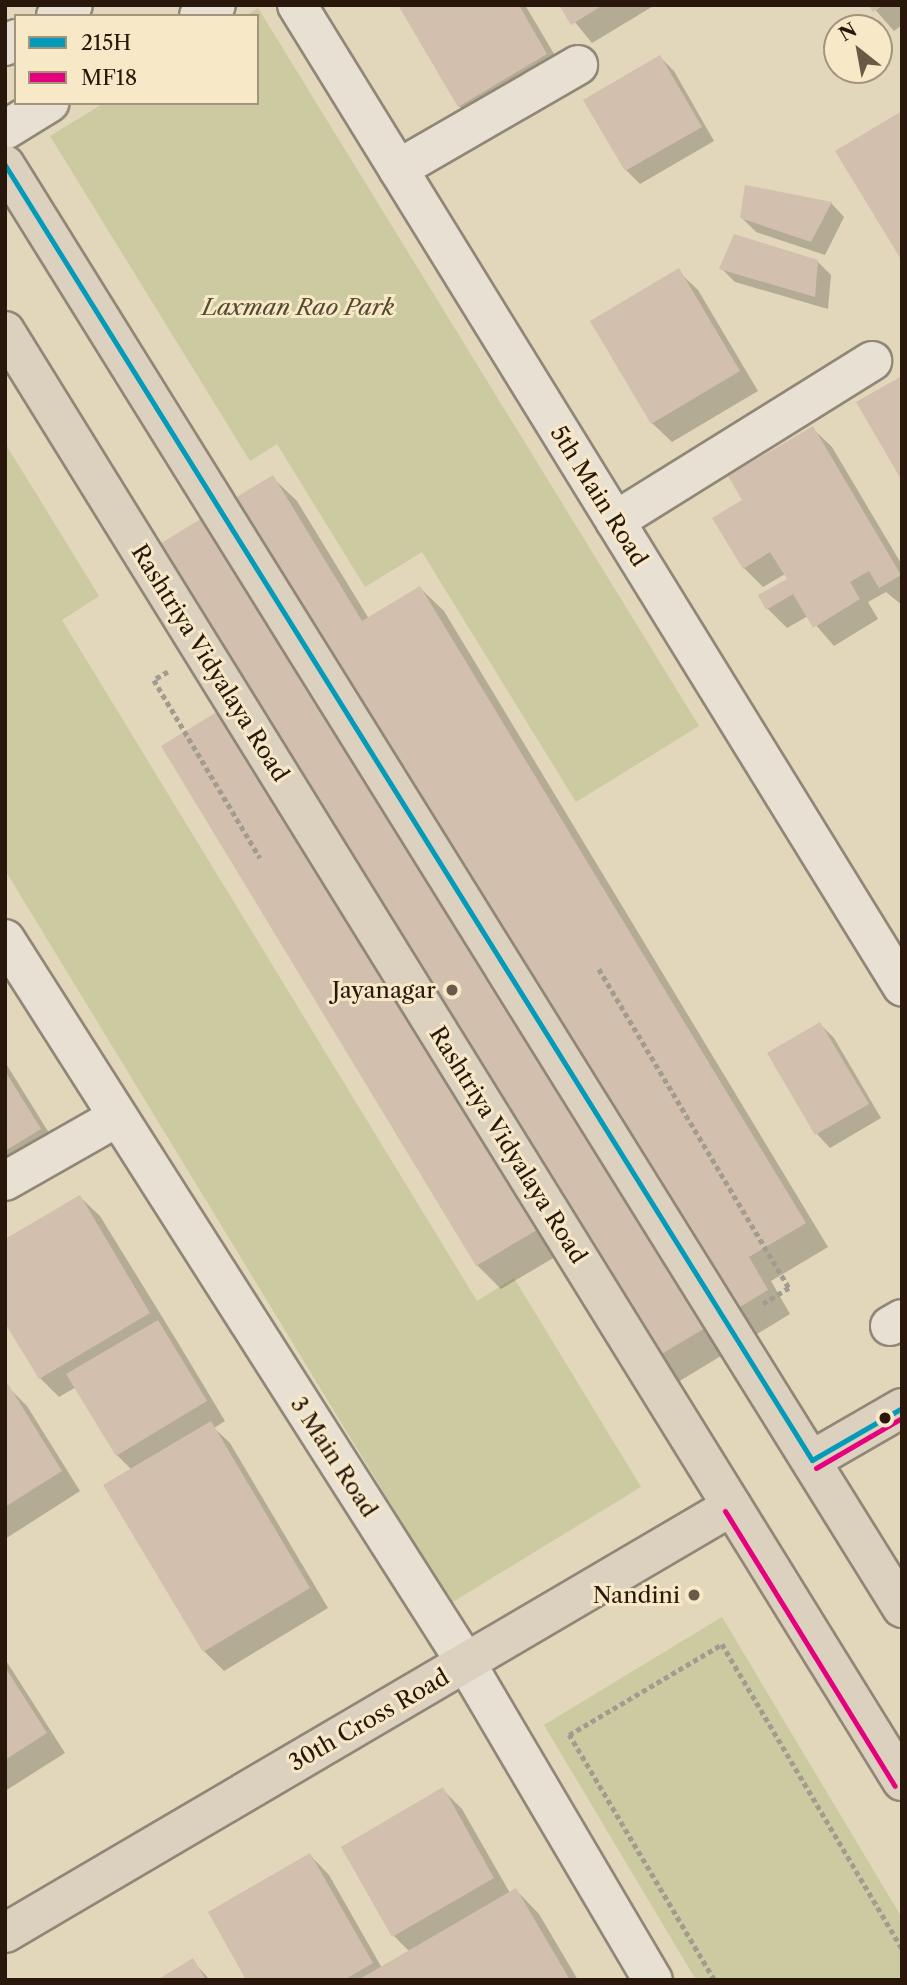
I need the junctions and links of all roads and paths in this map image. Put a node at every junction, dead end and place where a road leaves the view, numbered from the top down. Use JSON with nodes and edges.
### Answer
{"nodes":[{"id":1,"x":297,"y":5,"type":"edge"},
{"id":2,"x":578,"y":65,"type":"dead end"},
{"id":3,"x":46,"y":105,"type":"edge"},
{"id":4,"x":5,"y":130,"type":"edge"},
{"id":5,"x":5,"y":165,"type":"edge"},
{"id":6,"x":398,"y":169,"type":"junction"},
{"id":7,"x":5,"y":331,"type":"edge"},
{"id":8,"x":872,"y":361,"type":"dead end"},
{"id":9,"x":615,"y":521,"type":"junction"},
{"id":10,"x":169,"y":671,"type":"dead end"},
{"id":11,"x":260,"y":858,"type":"dead end"},
{"id":12,"x":5,"y":939,"type":"edge"},
{"id":13,"x":599,"y":969,"type":"dead end"},
{"id":14,"x":902,"y":986,"type":"edge"},
{"id":15,"x":116,"y":1118,"type":"junction"},
{"id":16,"x":5,"y":1181,"type":"edge"},
{"id":17,"x":760,"y":1306,"type":"dead end"},
{"id":18,"x":902,"y":1408,"type":"edge"},
{"id":19,"x":811,"y":1460,"type":"junction"},
{"id":20,"x":732,"y":1506,"type":"junction"},
{"id":21,"x":902,"y":1608,"type":"edge"},
{"id":22,"x":466,"y":1663,"type":"junction"},
{"id":23,"x":902,"y":1781,"type":"edge"},
{"id":24,"x":5,"y":1933,"type":"edge"},
{"id":25,"x":902,"y":1948,"type":"edge"},
{"id":26,"x":653,"y":1980,"type":"edge"},
{"id":27,"x":714,"y":1980,"type":"edge"}],
"edges":[{"from":1,"to":6,"type":"street","name":"5th Main Road"},
{"from":2,"to":6,"type":"street"},
{"from":3,"to":4,"type":"street"},
{"from":5,"to":19,"type":"main road"},
{"from":6,"to":9,"type":"street","name":"5th Main Road"},
{"from":7,"to":20,"type":"main road","name":"Rashtriya Vidyalaya Road"},
{"from":8,"to":9,"type":"street"},
{"from":9,"to":14,"type":"street","name":"5th Main Road"},
{"from":10,"to":11,"type":"path"},
{"from":12,"to":15,"type":"street","name":"3 Main Road"},
{"from":13,"to":17,"type":"path"},
{"from":15,"to":16,"type":"street"},
{"from":15,"to":22,"type":"street","name":"3 Main Road"},
{"from":18,"to":19,"type":"main road"},
{"from":19,"to":21,"type":"main road"},
{"from":20,"to":22,"type":"main road","name":"30th Cross Road"},
{"from":20,"to":23,"type":"main road","name":"Rashtriya Vidyalaya Road"},
{"from":22,"to":24,"type":"main road","name":"30th Cross Road"},
{"from":22,"to":26,"type":"street","name":"3 Main Road"},
{"from":25,"to":27,"type":"path"}]}
